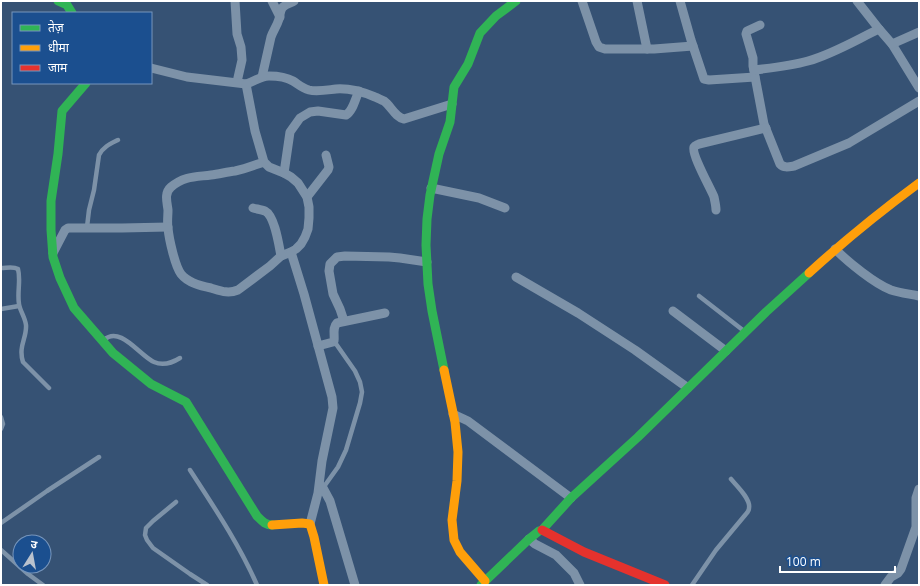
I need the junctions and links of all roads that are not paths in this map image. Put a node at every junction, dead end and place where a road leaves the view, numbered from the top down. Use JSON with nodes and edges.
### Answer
{"nodes":[{"id":1,"x":58,"y":1,"type":"edge"},
{"id":2,"x":235,"y":1,"type":"edge"},
{"id":3,"x":272,"y":1,"type":"edge"},
{"id":4,"x":294,"y":1,"type":"edge"},
{"id":5,"x":582,"y":1,"type":"edge"},
{"id":6,"x":637,"y":1,"type":"edge"},
{"id":7,"x":680,"y":1,"type":"edge"},
{"id":8,"x":857,"y":1,"type":"edge"},
{"id":9,"x":510,"y":2,"type":"edge"},
{"id":10,"x":71,"y":12,"type":"edge"},
{"id":11,"x":280,"y":17,"type":"junction"},
{"id":12,"x":760,"y":25,"type":"dead end"},
{"id":13,"x":879,"y":29,"type":"junction"},
{"id":14,"x":919,"y":32,"type":"edge"},
{"id":15,"x":892,"y":44,"type":"junction"},
{"id":16,"x":693,"y":46,"type":"junction"},
{"id":17,"x":647,"y":49,"type":"junction"},
{"id":18,"x":152,"y":68,"type":"edge"},
{"id":19,"x":754,"y":74,"type":"junction"},
{"id":20,"x":262,"y":77,"type":"junction"},
{"id":21,"x":241,"y":83,"type":"junction"},
{"id":22,"x":85,"y":84,"type":"edge"},
{"id":23,"x":919,"y":88,"type":"edge"},
{"id":24,"x":358,"y":91,"type":"junction"},
{"id":25,"x":919,"y":101,"type":"edge"},
{"id":26,"x":452,"y":104,"type":"junction"},
{"id":27,"x":766,"y":128,"type":"junction"},
{"id":28,"x":118,"y":140,"type":"dead end"},
{"id":29,"x":326,"y":155,"type":"dead end"},
{"id":30,"x":264,"y":162,"type":"junction"},
{"id":31,"x":284,"y":172,"type":"junction"},
{"id":32,"x":919,"y":183,"type":"edge"},
{"id":33,"x":431,"y":188,"type":"junction"},
{"id":34,"x":307,"y":197,"type":"junction"},
{"id":35,"x":253,"y":208,"type":"dead end"},
{"id":36,"x":505,"y":208,"type":"dead end"},
{"id":37,"x":716,"y":210,"type":"dead end"},
{"id":38,"x":88,"y":227,"type":"junction"},
{"id":39,"x":168,"y":227,"type":"junction"},
{"id":40,"x":835,"y":249,"type":"junction"},
{"id":41,"x":291,"y":252,"type":"junction"},
{"id":42,"x":52,"y":253,"type":"junction"},
{"id":43,"x":281,"y":256,"type":"junction"},
{"id":44,"x":427,"y":262,"type":"junction"},
{"id":45,"x":1,"y":268,"type":"edge"},
{"id":46,"x":516,"y":277,"type":"dead end"},
{"id":47,"x":699,"y":296,"type":"dead end"},
{"id":48,"x":919,"y":296,"type":"edge"},
{"id":49,"x":19,"y":306,"type":"junction"},
{"id":50,"x":1,"y":309,"type":"edge"},
{"id":51,"x":673,"y":311,"type":"dead end"},
{"id":52,"x":385,"y":313,"type":"dead end"},
{"id":53,"x":344,"y":321,"type":"junction"},
{"id":54,"x":745,"y":332,"type":"junction"},
{"id":55,"x":334,"y":341,"type":"junction"},
{"id":56,"x":103,"y":342,"type":"junction"},
{"id":57,"x":318,"y":346,"type":"junction"},
{"id":58,"x":726,"y":351,"type":"junction"},
{"id":59,"x":180,"y":358,"type":"dead end"},
{"id":60,"x":49,"y":388,"type":"dead end"},
{"id":61,"x":688,"y":388,"type":"junction"},
{"id":62,"x":453,"y":414,"type":"junction"},
{"id":63,"x":1,"y":417,"type":"edge"},
{"id":64,"x":1,"y":429,"type":"edge"},
{"id":65,"x":100,"y":457,"type":"dead end"},
{"id":66,"x":190,"y":470,"type":"dead end"},
{"id":67,"x":731,"y":479,"type":"dead end"},
{"id":68,"x":321,"y":486,"type":"junction"},
{"id":69,"x":919,"y":489,"type":"edge"},
{"id":70,"x":571,"y":498,"type":"junction"},
{"id":71,"x":176,"y":502,"type":"dead end"},
{"id":72,"x":1,"y":524,"type":"edge"},
{"id":73,"x":310,"y":524,"type":"junction"},
{"id":74,"x":917,"y":528,"type":"edge"},
{"id":75,"x":542,"y":530,"type":"junction"},
{"id":76,"x":529,"y":539,"type":"junction"},
{"id":77,"x":1,"y":550,"type":"edge"},
{"id":78,"x":483,"y":583,"type":"edge"},
{"id":79,"x":43,"y":585,"type":"edge"},
{"id":80,"x":207,"y":585,"type":"edge"},
{"id":81,"x":257,"y":585,"type":"edge"},
{"id":82,"x":324,"y":585,"type":"edge"},
{"id":83,"x":355,"y":585,"type":"edge"},
{"id":84,"x":580,"y":585,"type":"edge"},
{"id":85,"x":665,"y":585,"type":"edge"},
{"id":86,"x":692,"y":585,"type":"edge"},
{"id":87,"x":885,"y":585,"type":"edge"}],
"edges":[{"from":1,"to":10,"type":"main road"},
{"from":2,"to":21,"type":"street"},
{"from":3,"to":11,"type":"street"},
{"from":4,"to":11,"type":"street"},
{"from":5,"to":17,"type":"street"},
{"from":6,"to":17,"type":"street"},
{"from":7,"to":16,"type":"street"},
{"from":8,"to":13,"type":"street"},
{"from":9,"to":26,"type":"main road"},
{"from":11,"to":20,"type":"street"},
{"from":12,"to":19,"type":"street"},
{"from":13,"to":15,"type":"street"},
{"from":13,"to":19,"type":"street"},
{"from":14,"to":15,"type":"street"},
{"from":15,"to":23,"type":"street"},
{"from":16,"to":17,"type":"street"},
{"from":16,"to":19,"type":"street"},
{"from":18,"to":21,"type":"street"},
{"from":19,"to":27,"type":"street"},
{"from":20,"to":21,"type":"street"},
{"from":20,"to":24,"type":"street"},
{"from":21,"to":30,"type":"street"},
{"from":22,"to":42,"type":"main road"},
{"from":24,"to":26,"type":"street"},
{"from":24,"to":31,"type":"street"},
{"from":25,"to":27,"type":"street"},
{"from":26,"to":33,"type":"main road"},
{"from":27,"to":37,"type":"street"},
{"from":28,"to":38,"type":"lane"},
{"from":29,"to":34,"type":"street"},
{"from":30,"to":31,"type":"street"},
{"from":30,"to":39,"type":"street"},
{"from":31,"to":34,"type":"street"},
{"from":32,"to":40,"type":"main road"},
{"from":33,"to":36,"type":"street"},
{"from":33,"to":44,"type":"main road"},
{"from":34,"to":41,"type":"street"},
{"from":35,"to":43,"type":"street"},
{"from":38,"to":39,"type":"street"},
{"from":38,"to":42,"type":"street"},
{"from":39,"to":43,"type":"street"},
{"from":40,"to":48,"type":"street"},
{"from":40,"to":54,"type":"main road"},
{"from":41,"to":43,"type":"street"},
{"from":41,"to":57,"type":"street"},
{"from":42,"to":56,"type":"main road"},
{"from":44,"to":53,"type":"street"},
{"from":44,"to":62,"type":"main road"},
{"from":45,"to":49,"type":"lane"},
{"from":46,"to":61,"type":"street"},
{"from":47,"to":54,"type":"lane"},
{"from":49,"to":50,"type":"lane"},
{"from":49,"to":60,"type":"lane"},
{"from":51,"to":58,"type":"street"},
{"from":52,"to":53,"type":"street"},
{"from":53,"to":55,"type":"street"},
{"from":54,"to":58,"type":"main road"},
{"from":55,"to":57,"type":"street"},
{"from":55,"to":68,"type":"lane"},
{"from":56,"to":59,"type":"lane"},
{"from":56,"to":73,"type":"main road"},
{"from":57,"to":68,"type":"street"},
{"from":58,"to":61,"type":"main road"},
{"from":61,"to":70,"type":"main road"},
{"from":62,"to":70,"type":"street"},
{"from":62,"to":78,"type":"main road"},
{"from":63,"to":64,"type":"lane"},
{"from":65,"to":72,"type":"lane"},
{"from":66,"to":81,"type":"lane"},
{"from":67,"to":86,"type":"lane"},
{"from":68,"to":73,"type":"street"},
{"from":68,"to":83,"type":"street"},
{"from":69,"to":74,"type":"street"},
{"from":70,"to":75,"type":"main road"},
{"from":71,"to":80,"type":"lane"},
{"from":73,"to":82,"type":"main road"},
{"from":74,"to":87,"type":"street"},
{"from":75,"to":76,"type":"main road"},
{"from":75,"to":85,"type":"main road"},
{"from":76,"to":78,"type":"main road"},
{"from":76,"to":84,"type":"street"},
{"from":77,"to":79,"type":"lane"}]}
